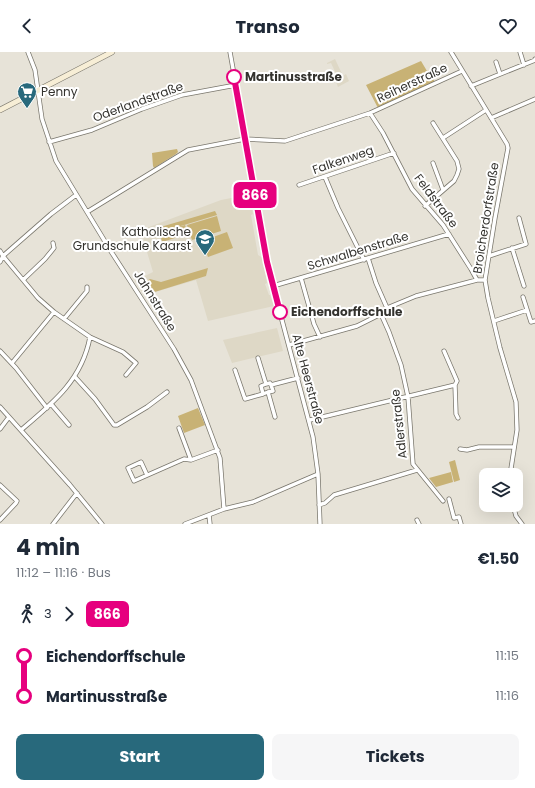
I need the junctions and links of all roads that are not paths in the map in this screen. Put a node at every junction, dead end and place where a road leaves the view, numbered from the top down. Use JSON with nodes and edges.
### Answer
{"nodes":[{"id":1,"x":28,"y":52,"type":"edge"},
{"id":2,"x":112,"y":52,"type":"edge"},
{"id":3,"x":230,"y":52,"type":"edge"},
{"id":4,"x":451,"y":52,"type":"edge"},
{"id":5,"x":520,"y":52,"type":"edge"},
{"id":6,"x":535,"y":58,"type":"edge"},
{"id":7,"x":496,"y":62,"type":"dead end"},
{"id":8,"x":524,"y":65,"type":"junction"},
{"id":9,"x":462,"y":71,"type":"junction"},
{"id":10,"x":500,"y":74,"type":"junction"},
{"id":11,"x":236,"y":85,"type":"junction"},
{"id":12,"x":471,"y":86,"type":"junction"},
{"id":13,"x":38,"y":90,"type":"junction"},
{"id":14,"x":535,"y":98,"type":"edge"},
{"id":15,"x":0,"y":110,"type":"edge"},
{"id":16,"x":486,"y":110,"type":"junction"},
{"id":17,"x":370,"y":113,"type":"junction"},
{"id":18,"x":491,"y":118,"type":"junction"},
{"id":19,"x":434,"y":123,"type":"dead end"},
{"id":20,"x":443,"y":138,"type":"junction"},
{"id":21,"x":245,"y":139,"type":"junction"},
{"id":22,"x":49,"y":142,"type":"junction"},
{"id":23,"x":394,"y":153,"type":"junction"},
{"id":24,"x":433,"y":163,"type":"dead end"},
{"id":25,"x":324,"y":177,"type":"junction"},
{"id":26,"x":299,"y":185,"type":"dead end"},
{"id":27,"x":443,"y":190,"type":"junction"},
{"id":28,"x":76,"y":196,"type":"junction"},
{"id":29,"x":425,"y":206,"type":"junction"},
{"id":30,"x":87,"y":212,"type":"junction"},
{"id":31,"x":519,"y":218,"type":"dead end"},
{"id":32,"x":449,"y":234,"type":"junction"},
{"id":33,"x":53,"y":243,"type":"dead end"},
{"id":34,"x":512,"y":248,"type":"junction"},
{"id":35,"x":0,"y":251,"type":"edge"},
{"id":36,"x":3,"y":256,"type":"junction"},
{"id":37,"x":489,"y":256,"type":"junction"},
{"id":38,"x":366,"y":259,"type":"junction"},
{"id":39,"x":0,"y":262,"type":"edge"},
{"id":40,"x":302,"y":278,"type":"junction"},
{"id":41,"x":23,"y":280,"type":"junction"},
{"id":42,"x":477,"y":280,"type":"junction"},
{"id":43,"x":485,"y":280,"type":"junction"},
{"id":44,"x":273,"y":286,"type":"junction"},
{"id":45,"x":524,"y":286,"type":"dead end"},
{"id":46,"x":87,"y":287,"type":"dead end"},
{"id":47,"x":523,"y":297,"type":"dead end"},
{"id":48,"x":387,"y":308,"type":"junction"},
{"id":49,"x":528,"y":310,"type":"junction"},
{"id":50,"x":54,"y":312,"type":"junction"},
{"id":51,"x":381,"y":314,"type":"junction"},
{"id":52,"x":64,"y":319,"type":"junction"},
{"id":53,"x":494,"y":321,"type":"junction"},
{"id":54,"x":535,"y":321,"type":"edge"},
{"id":55,"x":90,"y":337,"type":"junction"},
{"id":56,"x":320,"y":338,"type":"junction"},
{"id":57,"x":289,"y":345,"type":"junction"},
{"id":58,"x":0,"y":351,"type":"edge"},
{"id":59,"x":444,"y":351,"type":"dead end"},
{"id":60,"x":258,"y":358,"type":"dead end"},
{"id":61,"x":12,"y":363,"type":"junction"},
{"id":62,"x":235,"y":370,"type":"dead end"},
{"id":63,"x":126,"y":375,"type":"dead end"},
{"id":64,"x":75,"y":376,"type":"junction"},
{"id":65,"x":298,"y":378,"type":"junction"},
{"id":66,"x":266,"y":384,"type":"junction"},
{"id":67,"x":271,"y":385,"type":"junction"},
{"id":68,"x":455,"y":385,"type":"junction"},
{"id":69,"x":167,"y":392,"type":"dead end"},
{"id":70,"x":268,"y":392,"type":"junction"},
{"id":71,"x":263,"y":394,"type":"junction"},
{"id":72,"x":408,"y":397,"type":"junction"},
{"id":73,"x":51,"y":404,"type":"junction"},
{"id":74,"x":0,"y":407,"type":"edge"},
{"id":75,"x":47,"y":408,"type":"junction"},
{"id":76,"x":9,"y":417,"type":"junction"},
{"id":77,"x":275,"y":417,"type":"dead end"},
{"id":78,"x":458,"y":418,"type":"dead end"},
{"id":79,"x":310,"y":420,"type":"junction"},
{"id":80,"x":69,"y":425,"type":"dead end"},
{"id":81,"x":179,"y":428,"type":"dead end"},
{"id":82,"x":0,"y":429,"type":"edge"},
{"id":83,"x":21,"y":430,"type":"junction"},
{"id":84,"x":514,"y":447,"type":"junction"},
{"id":85,"x":460,"y":448,"type":"dead end"},
{"id":86,"x":218,"y":450,"type":"junction"},
{"id":87,"x":191,"y":460,"type":"junction"},
{"id":88,"x":511,"y":468,"type":"edge"},
{"id":89,"x":417,"y":470,"type":"junction"},
{"id":90,"x":318,"y":474,"type":"junction"},
{"id":91,"x":147,"y":475,"type":"junction"},
{"id":92,"x":0,"y":485,"type":"edge"},
{"id":93,"x":77,"y":494,"type":"junction"},
{"id":94,"x":449,"y":500,"type":"dead end"},
{"id":95,"x":443,"y":501,"type":"dead end"},
{"id":96,"x":319,"y":505,"type":"junction"},
{"id":97,"x":224,"y":509,"type":"junction"},
{"id":98,"x":515,"y":512,"type":"edge"},
{"id":99,"x":209,"y":515,"type":"junction"},
{"id":100,"x":0,"y":520,"type":"edge"},
{"id":101,"x":53,"y":524,"type":"edge"},
{"id":102,"x":102,"y":524,"type":"edge"},
{"id":103,"x":185,"y":524,"type":"edge"},
{"id":104,"x":210,"y":524,"type":"edge"},
{"id":105,"x":320,"y":524,"type":"edge"},
{"id":106,"x":461,"y":524,"type":"edge"},
{"id":107,"x":522,"y":524,"type":"edge"}],
"edges":[{"from":1,"to":13,"type":"street","name":"Jahnstraße"},
{"from":2,"to":13,"type":"main road"},
{"from":3,"to":11,"type":"street","name":"Alte Heerstraße"},
{"from":4,"to":9,"type":"street","name":"Broicherdorfstraße"},
{"from":5,"to":8,"type":"street"},
{"from":6,"to":8,"type":"street"},
{"from":7,"to":10,"type":"street"},
{"from":8,"to":10,"type":"street"},
{"from":9,"to":12,"type":"street","name":"Broicherdorfstraße"},
{"from":9,"to":17,"type":"street","name":"Reiherstraße"},
{"from":10,"to":12,"type":"street"},
{"from":11,"to":21,"type":"street","name":"Alte Heerstraße"},
{"from":11,"to":22,"type":"street","name":"Oderlandstraße"},
{"from":12,"to":16,"type":"street","name":"Broicherdorfstraße"},
{"from":13,"to":15,"type":"main road"},
{"from":13,"to":22,"type":"street","name":"Jahnstraße"},
{"from":14,"to":18,"type":"street"},
{"from":16,"to":18,"type":"street","name":"Broicherdorfstraße"},
{"from":16,"to":20,"type":"street"},
{"from":17,"to":21,"type":"street","name":"Reiherstraße"},
{"from":17,"to":23,"type":"street","name":"Feldstraße"},
{"from":18,"to":37,"type":"street","name":"Broicherdorfstraße"},
{"from":19,"to":20,"type":"street"},
{"from":20,"to":27,"type":"street"},
{"from":21,"to":30,"type":"street","name":"Reiherstraße"},
{"from":21,"to":44,"type":"street","name":"Alte Heerstraße"},
{"from":22,"to":28,"type":"street","name":"Jahnstraße"},
{"from":23,"to":25,"type":"street","name":"Falkenweg"},
{"from":23,"to":29,"type":"street","name":"Feldstraße"},
{"from":24,"to":27,"type":"street"},
{"from":25,"to":26,"type":"street","name":"Falkenweg"},
{"from":25,"to":38,"type":"street"},
{"from":27,"to":29,"type":"street"},
{"from":28,"to":30,"type":"street","name":"Jahnstraße"},
{"from":28,"to":36,"type":"street"},
{"from":29,"to":32,"type":"street","name":"Feldstraße"},
{"from":30,"to":86,"type":"street","name":"Jahnstraße"},
{"from":31,"to":34,"type":"street"},
{"from":32,"to":38,"type":"street","name":"Schwalbenstraße"},
{"from":32,"to":42,"type":"street","name":"Feldstraße"},
{"from":33,"to":41,"type":"street"},
{"from":34,"to":37,"type":"street"},
{"from":34,"to":45,"type":"street"},
{"from":35,"to":36,"type":"street"},
{"from":36,"to":39,"type":"street"},
{"from":36,"to":41,"type":"street"},
{"from":37,"to":43,"type":"street","name":"Broicherdorfstraße"},
{"from":38,"to":40,"type":"street","name":"Schwalbenstraße"},
{"from":38,"to":48,"type":"street"},
{"from":40,"to":44,"type":"street","name":"Schwalbenstraße"},
{"from":40,"to":56,"type":"street"},
{"from":41,"to":50,"type":"street"},
{"from":42,"to":43,"type":"street"},
{"from":42,"to":48,"type":"street"},
{"from":43,"to":53,"type":"street","name":"Broicherdorfstraße"},
{"from":44,"to":57,"type":"street","name":"Alte Heerstraße"},
{"from":46,"to":52,"type":"street"},
{"from":47,"to":49,"type":"street"},
{"from":48,"to":51,"type":"street"},
{"from":49,"to":53,"type":"street"},
{"from":49,"to":54,"type":"street"},
{"from":50,"to":52,"type":"street"},
{"from":50,"to":61,"type":"street"},
{"from":51,"to":56,"type":"street"},
{"from":51,"to":72,"type":"street","name":"Adlerstraße"},
{"from":52,"to":55,"type":"street"},
{"from":53,"to":84,"type":"street","name":"Broicherdorfstraße"},
{"from":55,"to":63,"type":"street"},
{"from":55,"to":64,"type":"street"},
{"from":56,"to":57,"type":"street"},
{"from":57,"to":65,"type":"street","name":"Alte Heerstraße"},
{"from":58,"to":61,"type":"street"},
{"from":59,"to":68,"type":"street"},
{"from":60,"to":66,"type":"street"},
{"from":61,"to":75,"type":"street"},
{"from":62,"to":71,"type":"street"},
{"from":64,"to":69,"type":"street"},
{"from":64,"to":73,"type":"street"},
{"from":65,"to":67,"type":"street"},
{"from":65,"to":79,"type":"street","name":"Alte Heerstraße"},
{"from":66,"to":67,"type":"street"},
{"from":66,"to":71,"type":"street"},
{"from":67,"to":70,"type":"street"},
{"from":68,"to":72,"type":"street"},
{"from":68,"to":78,"type":"street"},
{"from":70,"to":71,"type":"street"},
{"from":70,"to":77,"type":"street"},
{"from":72,"to":79,"type":"street"},
{"from":72,"to":89,"type":"street","name":"Adlerstraße"},
{"from":73,"to":75,"type":"street"},
{"from":73,"to":80,"type":"street"},
{"from":74,"to":76,"type":"street"},
{"from":75,"to":83,"type":"street"},
{"from":76,"to":82,"type":"street"},
{"from":76,"to":83,"type":"street"},
{"from":79,"to":90,"type":"street","name":"Alte Heerstraße"},
{"from":81,"to":87,"type":"street"},
{"from":83,"to":93,"type":"street"},
{"from":84,"to":85,"type":"street"},
{"from":84,"to":88,"type":"street","name":"Broicherdorfstraße"},
{"from":86,"to":87,"type":"street"},
{"from":86,"to":97,"type":"street","name":"Jahnstraße"},
{"from":87,"to":91,"type":"street"},
{"from":89,"to":95,"type":"street","name":"Adlerstraße"},
{"from":89,"to":96,"type":"street"},
{"from":90,"to":96,"type":"street","name":"Alte Heerstraße"},
{"from":90,"to":97,"type":"street"},
{"from":91,"to":91,"type":"street"},
{"from":92,"to":100,"type":"street"},
{"from":93,"to":101,"type":"street"},
{"from":93,"to":102,"type":"street"},
{"from":94,"to":106,"type":"street"},
{"from":96,"to":105,"type":"street","name":"Alte Heerstraße"},
{"from":97,"to":99,"type":"street"},
{"from":98,"to":107,"type":"street"},
{"from":99,"to":103,"type":"street"},
{"from":99,"to":104,"type":"street"}]}
